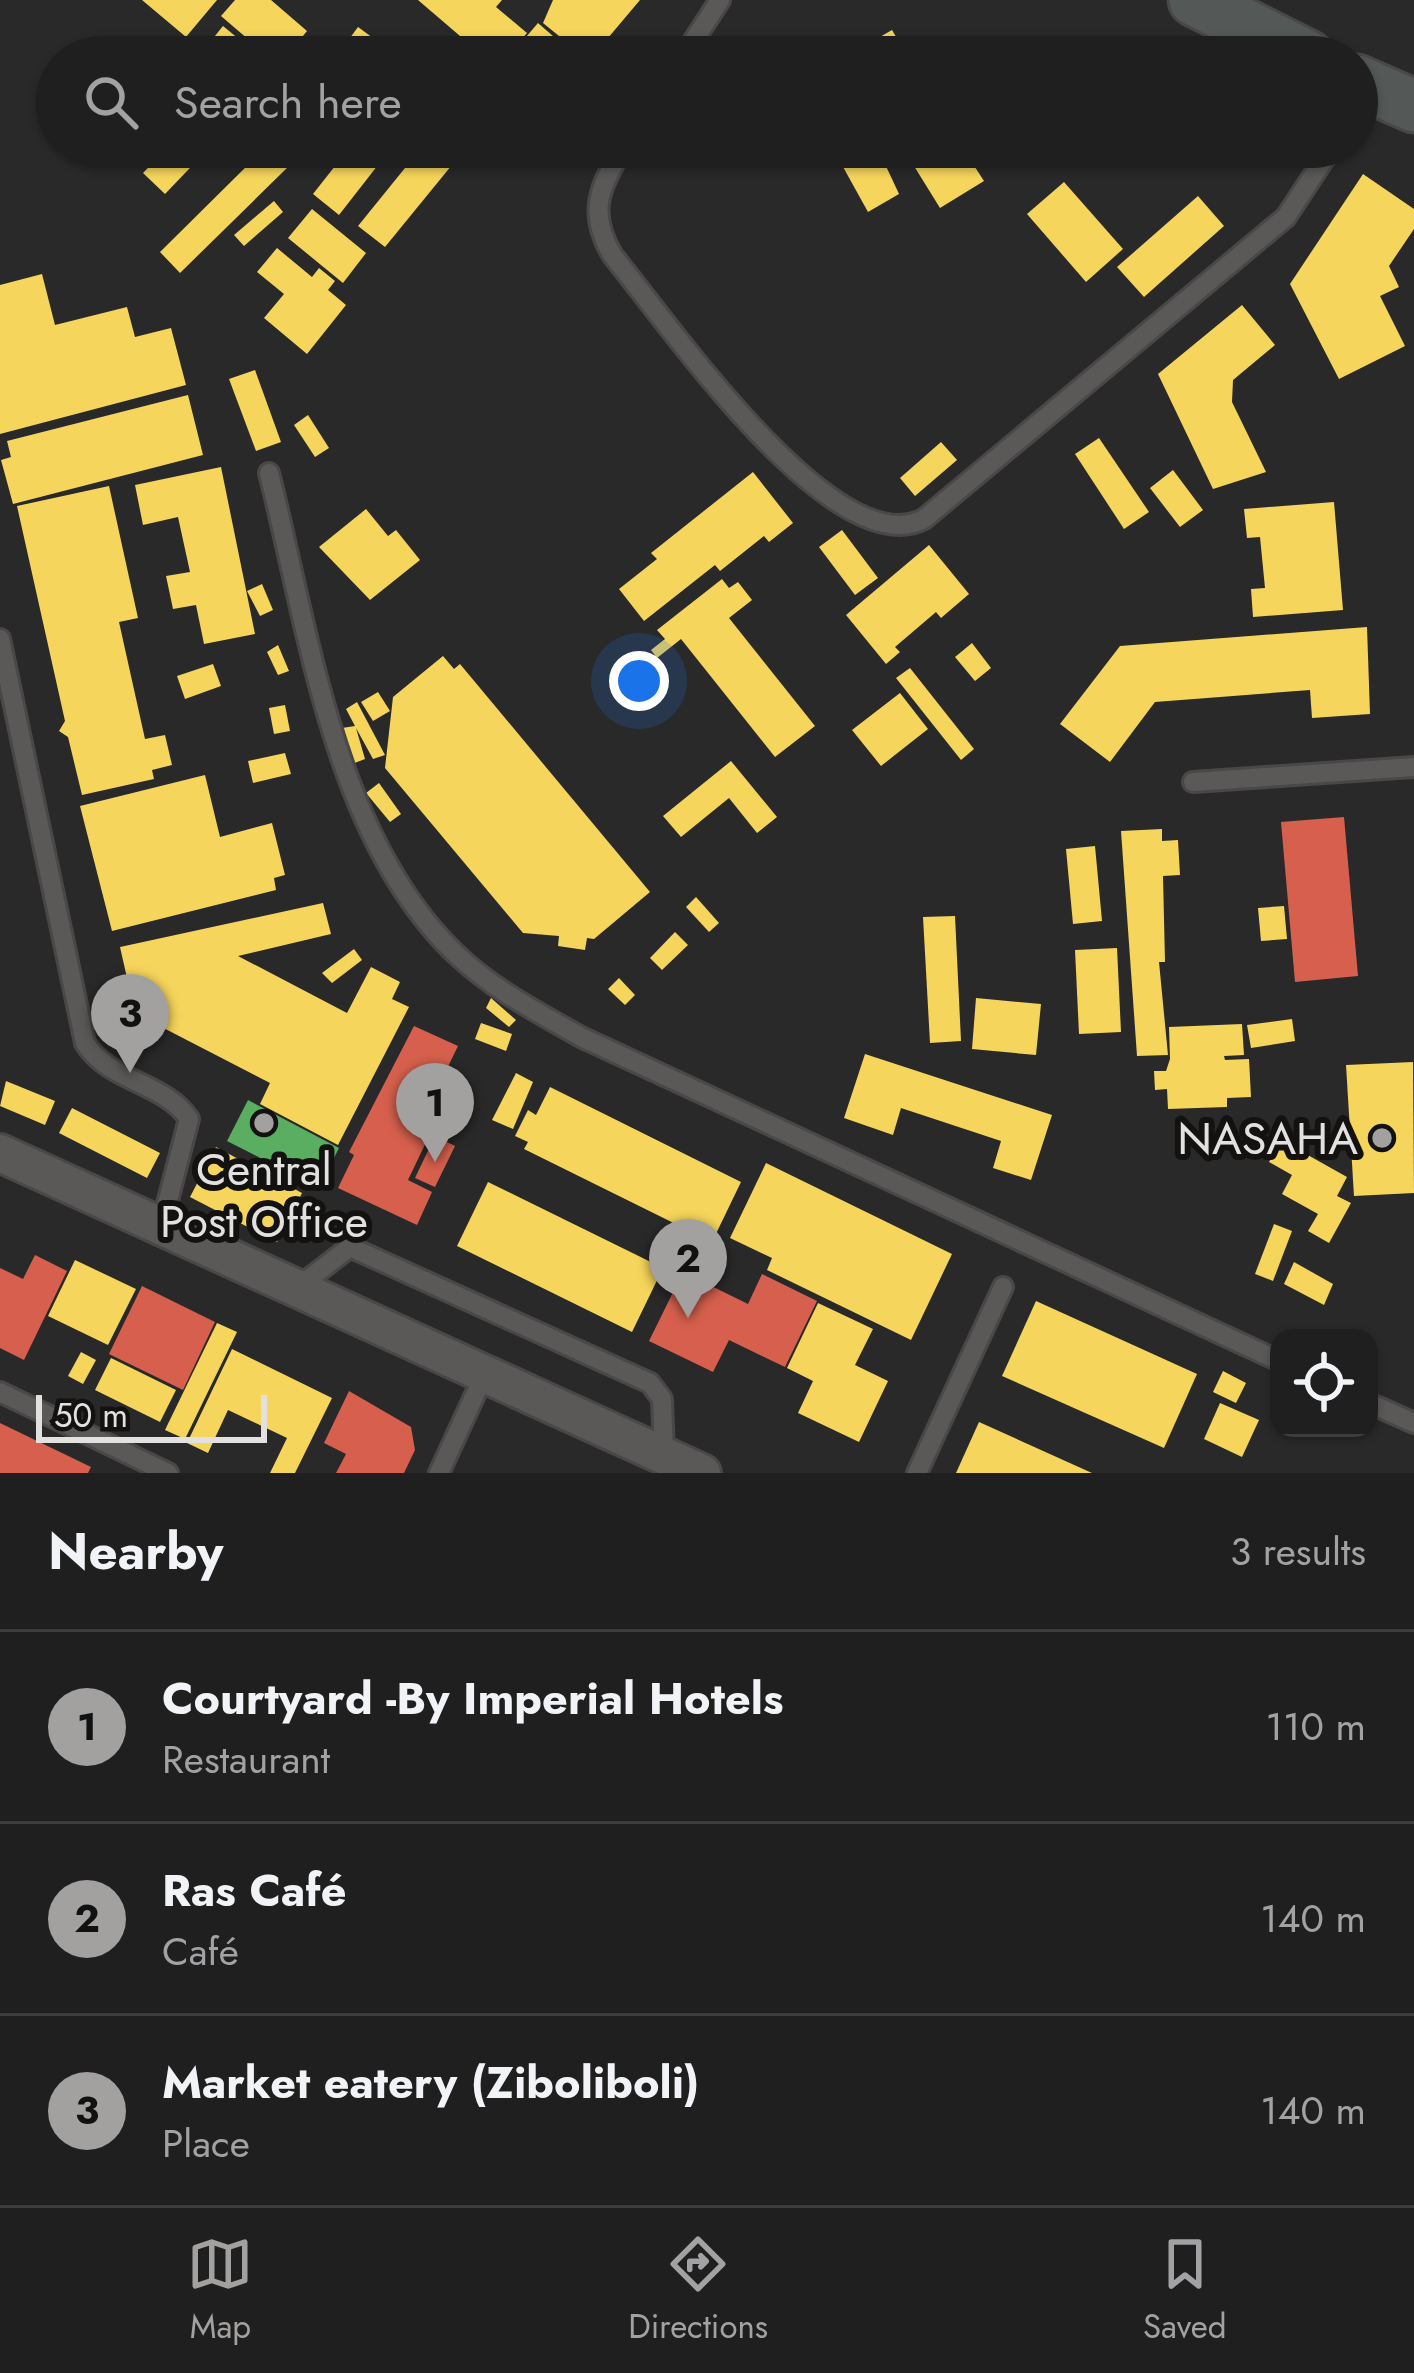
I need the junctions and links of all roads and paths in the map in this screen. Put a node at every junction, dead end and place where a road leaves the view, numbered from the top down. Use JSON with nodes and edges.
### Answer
{"nodes":[{"id":1,"x":720,"y":0,"type":"edge"},
{"id":2,"x":1195,"y":0,"type":"edge"},
{"id":3,"x":697,"y":36,"type":"edge"},
{"id":4,"x":1266,"y":36,"type":"edge"},
{"id":5,"x":1378,"y":95,"type":"edge"},
{"id":6,"x":1414,"y":106,"type":"edge"},
{"id":7,"x":612,"y":168,"type":"edge"},
{"id":8,"x":1318,"y":168,"type":"edge"},
{"id":9,"x":268,"y":473,"type":"dead end"},
{"id":10,"x":0,"y":639,"type":"edge"},
{"id":11,"x":1414,"y":766,"type":"edge"},
{"id":12,"x":1193,"y":782,"type":"dead end"},
{"id":13,"x":6,"y":1161,"type":"edge"},
{"id":14,"x":161,"y":1227,"type":"junction"},
{"id":15,"x":1003,"y":1287,"type":"dead end"},
{"id":16,"x":297,"y":1288,"type":"junction"},
{"id":17,"x":1270,"y":1357,"type":"edge"},
{"id":18,"x":484,"y":1372,"type":"junction"},
{"id":19,"x":0,"y":1392,"type":"edge"},
{"id":20,"x":1378,"y":1406,"type":"edge"},
{"id":21,"x":1414,"y":1424,"type":"edge"},
{"id":22,"x":664,"y":1456,"type":"junction"},
{"id":23,"x":168,"y":1473,"type":"edge"},
{"id":24,"x":439,"y":1473,"type":"edge"},
{"id":25,"x":702,"y":1473,"type":"edge"},
{"id":26,"x":917,"y":1473,"type":"edge"}],
"edges":[{"from":1,"to":3,"type":"lane"},
{"from":2,"to":4,"type":"main road"},
{"from":5,"to":6,"type":"main road"},
{"from":7,"to":8,"type":"lane"},
{"from":9,"to":17,"type":"lane"},
{"from":10,"to":14,"type":"lane"},
{"from":11,"to":12,"type":"lane"},
{"from":13,"to":14,"type":"street"},
{"from":14,"to":16,"type":"street"},
{"from":15,"to":26,"type":"lane"},
{"from":16,"to":18,"type":"street"},
{"from":16,"to":22,"type":"lane"},
{"from":18,"to":22,"type":"street"},
{"from":18,"to":24,"type":"lane"},
{"from":19,"to":23,"type":"lane"},
{"from":20,"to":21,"type":"lane"},
{"from":22,"to":25,"type":"street"}]}
